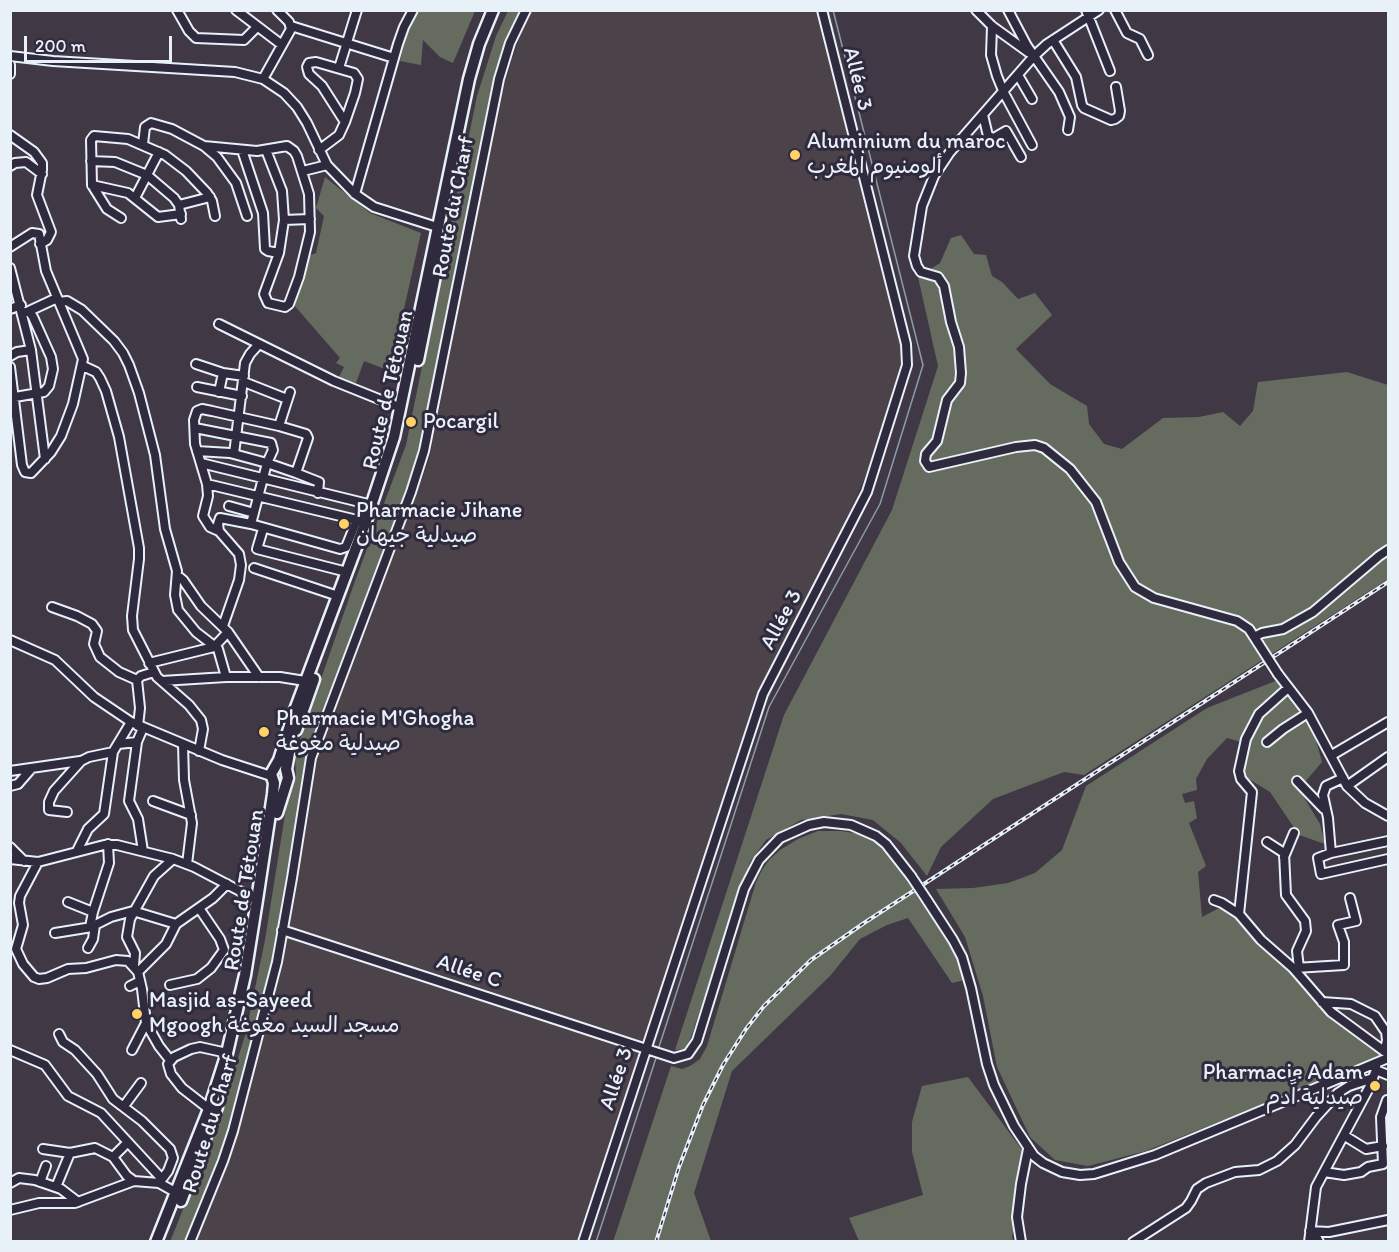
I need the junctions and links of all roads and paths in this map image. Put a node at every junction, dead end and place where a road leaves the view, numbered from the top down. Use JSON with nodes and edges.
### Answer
{"nodes":[{"id":1,"x":177,"y":10,"type":"edge"},
{"id":2,"x":236,"y":10,"type":"edge"},
{"id":3,"x":277,"y":10,"type":"edge"},
{"id":4,"x":357,"y":10,"type":"edge"},
{"id":5,"x":413,"y":10,"type":"edge"},
{"id":6,"x":493,"y":10,"type":"edge"},
{"id":7,"x":500,"y":10,"type":"edge"},
{"id":8,"x":526,"y":10,"type":"edge"},
{"id":9,"x":822,"y":10,"type":"edge"},
{"id":10,"x":976,"y":10,"type":"edge"},
{"id":11,"x":1008,"y":10,"type":"edge"},
{"id":12,"x":1099,"y":10,"type":"edge"},
{"id":13,"x":1115,"y":10,"type":"edge"},
{"id":14,"x":1087,"y":14,"type":"edge"},
{"id":15,"x":992,"y":26,"type":"junction"},
{"id":16,"x":257,"y":27,"type":"junction"},
{"id":17,"x":291,"y":27,"type":"junction"},
{"id":18,"x":1053,"y":40,"type":"junction"},
{"id":19,"x":347,"y":42,"type":"junction"},
{"id":20,"x":282,"y":45,"type":"junction"},
{"id":21,"x":1148,"y":55,"type":"dead end"},
{"id":22,"x":10,"y":56,"type":"edge"},
{"id":23,"x":1034,"y":56,"type":"junction"},
{"id":24,"x":394,"y":58,"type":"junction"},
{"id":25,"x":10,"y":65,"type":"edge"},
{"id":26,"x":339,"y":68,"type":"junction"},
{"id":27,"x":1110,"y":71,"type":"dead end"},
{"id":28,"x":10,"y":74,"type":"edge"},
{"id":29,"x":1018,"y":75,"type":"junction"},
{"id":30,"x":263,"y":79,"type":"junction"},
{"id":31,"x":1116,"y":87,"type":"dead end"},
{"id":32,"x":1004,"y":93,"type":"junction"},
{"id":33,"x":1032,"y":99,"type":"dead end"},
{"id":34,"x":983,"y":115,"type":"junction"},
{"id":35,"x":345,"y":122,"type":"junction"},
{"id":36,"x":1068,"y":130,"type":"dead end"},
{"id":37,"x":10,"y":135,"type":"edge"},
{"id":38,"x":143,"y":144,"type":"junction"},
{"id":39,"x":1032,"y":145,"type":"dead end"},
{"id":40,"x":204,"y":146,"type":"junction"},
{"id":41,"x":242,"y":150,"type":"junction"},
{"id":42,"x":266,"y":150,"type":"junction"},
{"id":43,"x":319,"y":150,"type":"junction"},
{"id":44,"x":159,"y":152,"type":"junction"},
{"id":45,"x":1021,"y":157,"type":"dead end"},
{"id":46,"x":90,"y":161,"type":"junction"},
{"id":47,"x":327,"y":165,"type":"junction"},
{"id":48,"x":10,"y":166,"type":"edge"},
{"id":49,"x":303,"y":171,"type":"junction"},
{"id":50,"x":42,"y":174,"type":"junction"},
{"id":51,"x":147,"y":175,"type":"junction"},
{"id":52,"x":92,"y":185,"type":"junction"},
{"id":53,"x":355,"y":194,"type":"junction"},
{"id":54,"x":210,"y":197,"type":"junction"},
{"id":55,"x":135,"y":198,"type":"junction"},
{"id":56,"x":180,"y":213,"type":"junction"},
{"id":57,"x":215,"y":216,"type":"dead end"},
{"id":58,"x":247,"y":216,"type":"dead end"},
{"id":59,"x":121,"y":218,"type":"dead end"},
{"id":60,"x":310,"y":219,"type":"junction"},
{"id":61,"x":284,"y":220,"type":"junction"},
{"id":62,"x":437,"y":227,"type":"junction"},
{"id":63,"x":40,"y":244,"type":"junction"},
{"id":64,"x":10,"y":247,"type":"edge"},
{"id":65,"x":279,"y":253,"type":"junction"},
{"id":66,"x":10,"y":268,"type":"edge"},
{"id":67,"x":58,"y":300,"type":"junction"},
{"id":68,"x":10,"y":309,"type":"edge"},
{"id":69,"x":24,"y":310,"type":"junction"},
{"id":70,"x":219,"y":324,"type":"dead end"},
{"id":71,"x":260,"y":344,"type":"junction"},
{"id":72,"x":32,"y":350,"type":"junction"},
{"id":73,"x":10,"y":356,"type":"edge"},
{"id":74,"x":196,"y":364,"type":"dead end"},
{"id":75,"x":83,"y":366,"type":"junction"},
{"id":76,"x":10,"y":367,"type":"edge"},
{"id":77,"x":223,"y":373,"type":"junction"},
{"id":78,"x":244,"y":379,"type":"junction"},
{"id":79,"x":197,"y":387,"type":"dead end"},
{"id":80,"x":219,"y":392,"type":"junction"},
{"id":81,"x":38,"y":394,"type":"junction"},
{"id":82,"x":242,"y":396,"type":"junction"},
{"id":83,"x":15,"y":397,"type":"junction"},
{"id":84,"x":401,"y":408,"type":"junction"},
{"id":85,"x":239,"y":417,"type":"junction"},
{"id":86,"x":279,"y":426,"type":"junction"},
{"id":87,"x":195,"y":428,"type":"junction"},
{"id":88,"x":236,"y":436,"type":"junction"},
{"id":89,"x":196,"y":451,"type":"junction"},
{"id":90,"x":234,"y":454,"type":"junction"},
{"id":91,"x":45,"y":459,"type":"junction"},
{"id":92,"x":201,"y":463,"type":"junction"},
{"id":93,"x":267,"y":463,"type":"junction"},
{"id":94,"x":296,"y":473,"type":"junction"},
{"id":95,"x":264,"y":478,"type":"junction"},
{"id":96,"x":207,"y":484,"type":"junction"},
{"id":97,"x":318,"y":493,"type":"junction"},
{"id":98,"x":259,"y":496,"type":"junction"},
{"id":99,"x":372,"y":505,"type":"junction"},
{"id":100,"x":229,"y":506,"type":"dead end"},
{"id":101,"x":254,"y":513,"type":"junction"},
{"id":102,"x":361,"y":521,"type":"junction"},
{"id":103,"x":251,"y":524,"type":"junction"},
{"id":104,"x":263,"y":529,"type":"junction"},
{"id":105,"x":219,"y":531,"type":"junction"},
{"id":106,"x":1389,"y":550,"type":"edge"},
{"id":107,"x":254,"y":568,"type":"dead end"},
{"id":108,"x":347,"y":572,"type":"junction"},
{"id":109,"x":177,"y":575,"type":"junction"},
{"id":110,"x":338,"y":596,"type":"junction"},
{"id":111,"x":52,"y":607,"type":"dead end"},
{"id":112,"x":226,"y":629,"type":"junction"},
{"id":113,"x":10,"y":640,"type":"edge"},
{"id":114,"x":1256,"y":640,"type":"junction"},
{"id":115,"x":216,"y":646,"type":"junction"},
{"id":116,"x":148,"y":663,"type":"junction"},
{"id":117,"x":154,"y":672,"type":"junction"},
{"id":118,"x":226,"y":677,"type":"junction"},
{"id":119,"x":259,"y":678,"type":"junction"},
{"id":120,"x":137,"y":680,"type":"junction"},
{"id":121,"x":162,"y":681,"type":"junction"},
{"id":122,"x":305,"y":681,"type":"junction"},
{"id":123,"x":1288,"y":687,"type":"junction"},
{"id":124,"x":1308,"y":713,"type":"junction"},
{"id":125,"x":1389,"y":722,"type":"edge"},
{"id":126,"x":137,"y":725,"type":"junction"},
{"id":127,"x":137,"y":742,"type":"junction"},
{"id":128,"x":1267,"y":742,"type":"dead end"},
{"id":129,"x":183,"y":744,"type":"junction"},
{"id":130,"x":116,"y":748,"type":"junction"},
{"id":131,"x":199,"y":751,"type":"junction"},
{"id":132,"x":1332,"y":755,"type":"junction"},
{"id":133,"x":1389,"y":757,"type":"edge"},
{"id":134,"x":81,"y":761,"type":"junction"},
{"id":135,"x":31,"y":769,"type":"junction"},
{"id":136,"x":10,"y":771,"type":"edge"},
{"id":137,"x":278,"y":776,"type":"junction"},
{"id":138,"x":1297,"y":781,"type":"dead end"},
{"id":139,"x":1345,"y":782,"type":"junction"},
{"id":140,"x":10,"y":786,"type":"edge"},
{"id":141,"x":153,"y":801,"type":"dead end"},
{"id":142,"x":1325,"y":810,"type":"junction"},
{"id":143,"x":67,"y":812,"type":"dead end"},
{"id":144,"x":191,"y":815,"type":"junction"},
{"id":145,"x":1389,"y":816,"type":"edge"},
{"id":146,"x":1294,"y":833,"type":"dead end"},
{"id":147,"x":1389,"y":841,"type":"edge"},
{"id":148,"x":1267,"y":842,"type":"dead end"},
{"id":149,"x":108,"y":844,"type":"junction"},
{"id":150,"x":10,"y":847,"type":"edge"},
{"id":151,"x":77,"y":851,"type":"junction"},
{"id":152,"x":143,"y":851,"type":"junction"},
{"id":153,"x":1331,"y":853,"type":"junction"},
{"id":154,"x":1284,"y":857,"type":"junction"},
{"id":155,"x":10,"y":859,"type":"edge"},
{"id":156,"x":173,"y":859,"type":"junction"},
{"id":157,"x":1389,"y":859,"type":"edge"},
{"id":158,"x":25,"y":861,"type":"junction"},
{"id":159,"x":38,"y":862,"type":"junction"},
{"id":160,"x":187,"y":864,"type":"junction"},
{"id":161,"x":227,"y":884,"type":"junction"},
{"id":162,"x":1350,"y":898,"type":"dead end"},
{"id":163,"x":257,"y":900,"type":"junction"},
{"id":164,"x":1214,"y":900,"type":"dead end"},
{"id":165,"x":68,"y":902,"type":"dead end"},
{"id":166,"x":199,"y":908,"type":"junction"},
{"id":167,"x":133,"y":911,"type":"junction"},
{"id":168,"x":93,"y":912,"type":"junction"},
{"id":169,"x":1239,"y":914,"type":"junction"},
{"id":170,"x":176,"y":924,"type":"junction"},
{"id":171,"x":92,"y":927,"type":"junction"},
{"id":172,"x":282,"y":930,"type":"junction"},
{"id":173,"x":55,"y":933,"type":"dead end"},
{"id":174,"x":14,"y":941,"type":"edge"},
{"id":175,"x":88,"y":948,"type":"dead end"},
{"id":176,"x":1296,"y":968,"type":"junction"},
{"id":177,"x":137,"y":973,"type":"junction"},
{"id":178,"x":171,"y":985,"type":"dead end"},
{"id":179,"x":130,"y":986,"type":"dead end"},
{"id":180,"x":1322,"y":1002,"type":"junction"},
{"id":181,"x":146,"y":1023,"type":"junction"},
{"id":182,"x":59,"y":1034,"type":"dead end"},
{"id":183,"x":647,"y":1049,"type":"junction"},
{"id":184,"x":10,"y":1050,"type":"edge"},
{"id":185,"x":132,"y":1050,"type":"dead end"},
{"id":186,"x":227,"y":1053,"type":"junction"},
{"id":187,"x":1387,"y":1054,"type":"edge"},
{"id":188,"x":170,"y":1060,"type":"junction"},
{"id":189,"x":1375,"y":1070,"type":"junction"},
{"id":190,"x":1389,"y":1075,"type":"edge"},
{"id":191,"x":141,"y":1083,"type":"dead end"},
{"id":192,"x":1387,"y":1100,"type":"edge"},
{"id":193,"x":124,"y":1106,"type":"junction"},
{"id":194,"x":209,"y":1109,"type":"junction"},
{"id":195,"x":1345,"y":1136,"type":"junction"},
{"id":196,"x":128,"y":1142,"type":"junction"},
{"id":197,"x":1383,"y":1146,"type":"junction"},
{"id":198,"x":43,"y":1149,"type":"dead end"},
{"id":199,"x":1028,"y":1149,"type":"junction"},
{"id":200,"x":70,"y":1153,"type":"junction"},
{"id":201,"x":113,"y":1157,"type":"junction"},
{"id":202,"x":46,"y":1166,"type":"dead end"},
{"id":203,"x":1324,"y":1172,"type":"junction"},
{"id":204,"x":134,"y":1181,"type":"junction"},
{"id":205,"x":160,"y":1181,"type":"junction"},
{"id":206,"x":40,"y":1182,"type":"junction"},
{"id":207,"x":10,"y":1183,"type":"edge"},
{"id":208,"x":56,"y":1187,"type":"junction"},
{"id":209,"x":177,"y":1193,"type":"junction"},
{"id":210,"x":78,"y":1202,"type":"junction"},
{"id":211,"x":10,"y":1209,"type":"edge"},
{"id":212,"x":1389,"y":1220,"type":"edge"},
{"id":213,"x":1311,"y":1231,"type":"junction"},
{"id":214,"x":156,"y":1242,"type":"edge"},
{"id":215,"x":163,"y":1242,"type":"edge"},
{"id":216,"x":190,"y":1242,"type":"edge"},
{"id":217,"x":583,"y":1242,"type":"edge"},
{"id":218,"x":1021,"y":1242,"type":"edge"},
{"id":219,"x":1133,"y":1242,"type":"edge"},
{"id":220,"x":1309,"y":1242,"type":"edge"},
{"id":221,"x":1319,"y":1242,"type":"edge"}],
"edges":[{"from":1,"to":16,"type":"street"},
{"from":2,"to":16,"type":"street"},
{"from":3,"to":17,"type":"street"},
{"from":4,"to":19,"type":"street"},
{"from":5,"to":24,"type":"street"},
{"from":6,"to":62,"type":"highway","name":"Route de Tétouan"},
{"from":7,"to":137,"type":"highway","name":"Route de Tétouan"},
{"from":8,"to":172,"type":"street","name":"Route du Charf"},
{"from":9,"to":183,"type":"street","name":"Allée 3"},
{"from":10,"to":15,"type":"street"},
{"from":11,"to":23,"type":"street"},
{"from":12,"to":14,"type":"street"},
{"from":13,"to":21,"type":"street"},
{"from":14,"to":18,"type":"street"},
{"from":14,"to":27,"type":"street"},
{"from":15,"to":23,"type":"street"},
{"from":15,"to":32,"type":"street"},
{"from":16,"to":20,"type":"street"},
{"from":17,"to":19,"type":"street"},
{"from":17,"to":20,"type":"street"},
{"from":18,"to":23,"type":"street"},
{"from":18,"to":31,"type":"street"},
{"from":19,"to":24,"type":"street"},
{"from":19,"to":26,"type":"street"},
{"from":20,"to":30,"type":"street"},
{"from":22,"to":30,"type":"street"},
{"from":23,"to":29,"type":"street"},
{"from":23,"to":36,"type":"street"},
{"from":24,"to":53,"type":"street"},
{"from":25,"to":28,"type":"street"},
{"from":26,"to":35,"type":"street"},
{"from":26,"to":35,"type":"street"},
{"from":29,"to":32,"type":"street"},
{"from":29,"to":33,"type":"street"},
{"from":30,"to":43,"type":"street"},
{"from":32,"to":34,"type":"street"},
{"from":32,"to":39,"type":"street"},
{"from":34,"to":45,"type":"street"},
{"from":34,"to":114,"type":"street"},
{"from":35,"to":43,"type":"street"},
{"from":37,"to":50,"type":"street"},
{"from":38,"to":40,"type":"street"},
{"from":38,"to":44,"type":"street"},
{"from":38,"to":46,"type":"street"},
{"from":40,"to":41,"type":"street"},
{"from":40,"to":58,"type":"street"},
{"from":41,"to":42,"type":"street"},
{"from":41,"to":65,"type":"street"},
{"from":42,"to":49,"type":"street"},
{"from":42,"to":61,"type":"street"},
{"from":43,"to":47,"type":"street"},
{"from":44,"to":51,"type":"street"},
{"from":44,"to":54,"type":"street"},
{"from":46,"to":51,"type":"street"},
{"from":46,"to":52,"type":"street"},
{"from":47,"to":49,"type":"street"},
{"from":47,"to":53,"type":"street"},
{"from":48,"to":50,"type":"street"},
{"from":49,"to":60,"type":"street"},
{"from":50,"to":63,"type":"street"},
{"from":51,"to":55,"type":"street"},
{"from":51,"to":56,"type":"street"},
{"from":52,"to":55,"type":"street"},
{"from":52,"to":59,"type":"street"},
{"from":53,"to":62,"type":"street"},
{"from":54,"to":56,"type":"street"},
{"from":54,"to":57,"type":"street"},
{"from":55,"to":56,"type":"street"},
{"from":60,"to":61,"type":"street"},
{"from":60,"to":65,"type":"street"},
{"from":61,"to":65,"type":"street"},
{"from":62,"to":84,"type":"highway","name":"Route de Tétouan"},
{"from":63,"to":64,"type":"street"},
{"from":63,"to":67,"type":"street"},
{"from":66,"to":69,"type":"street"},
{"from":67,"to":69,"type":"street"},
{"from":67,"to":75,"type":"street"},
{"from":67,"to":109,"type":"street"},
{"from":68,"to":69,"type":"street"},
{"from":69,"to":72,"type":"street"},
{"from":69,"to":81,"type":"street"},
{"from":70,"to":71,"type":"street"},
{"from":71,"to":78,"type":"street"},
{"from":71,"to":84,"type":"street"},
{"from":72,"to":73,"type":"street"},
{"from":72,"to":81,"type":"street"},
{"from":74,"to":77,"type":"street"},
{"from":75,"to":91,"type":"street"},
{"from":75,"to":116,"type":"street"},
{"from":76,"to":83,"type":"street"},
{"from":77,"to":78,"type":"street"},
{"from":77,"to":80,"type":"street"},
{"from":78,"to":82,"type":"street"},
{"from":78,"to":86,"type":"street"},
{"from":79,"to":80,"type":"street"},
{"from":80,"to":82,"type":"street"},
{"from":81,"to":83,"type":"street"},
{"from":81,"to":91,"type":"street"},
{"from":82,"to":85,"type":"street"},
{"from":83,"to":91,"type":"street"},
{"from":84,"to":99,"type":"highway","name":"Route de Tétouan"},
{"from":85,"to":86,"type":"street"},
{"from":85,"to":87,"type":"street"},
{"from":85,"to":88,"type":"street"},
{"from":86,"to":94,"type":"street"},
{"from":87,"to":88,"type":"street"},
{"from":87,"to":89,"type":"street"},
{"from":88,"to":90,"type":"street"},
{"from":88,"to":93,"type":"street"},
{"from":89,"to":90,"type":"street"},
{"from":89,"to":92,"type":"street"},
{"from":90,"to":93,"type":"street"},
{"from":92,"to":95,"type":"street"},
{"from":92,"to":96,"type":"street"},
{"from":93,"to":94,"type":"street"},
{"from":93,"to":95,"type":"street"},
{"from":94,"to":97,"type":"street"},
{"from":95,"to":97,"type":"street"},
{"from":95,"to":98,"type":"street"},
{"from":96,"to":98,"type":"street"},
{"from":96,"to":105,"type":"street"},
{"from":97,"to":99,"type":"street"},
{"from":98,"to":101,"type":"street"},
{"from":98,"to":102,"type":"street"},
{"from":99,"to":102,"type":"highway","name":"Route de Tétouan"},
{"from":100,"to":101,"type":"street"},
{"from":101,"to":103,"type":"street"},
{"from":102,"to":104,"type":"street"},
{"from":102,"to":108,"type":"highway","name":"Route de Tétouan"},
{"from":103,"to":104,"type":"street"},
{"from":103,"to":105,"type":"street"},
{"from":104,"to":108,"type":"street"},
{"from":105,"to":112,"type":"street"},
{"from":106,"to":114,"type":"street"},
{"from":107,"to":110,"type":"street"},
{"from":108,"to":110,"type":"highway","name":"Route de Tétouan"},
{"from":109,"to":112,"type":"street"},
{"from":109,"to":115,"type":"street"},
{"from":110,"to":122,"type":"highway","name":"Route de Tétouan"},
{"from":111,"to":120,"type":"street"},
{"from":112,"to":115,"type":"street"},
{"from":112,"to":119,"type":"street"},
{"from":113,"to":126,"type":"street"},
{"from":114,"to":123,"type":"street","bridge":true},
{"from":115,"to":116,"type":"street"},
{"from":115,"to":118,"type":"street"},
{"from":116,"to":117,"type":"street"},
{"from":117,"to":120,"type":"street"},
{"from":117,"to":121,"type":"street"},
{"from":118,"to":119,"type":"street"},
{"from":118,"to":121,"type":"street"},
{"from":119,"to":122,"type":"street"},
{"from":120,"to":126,"type":"street"},
{"from":121,"to":131,"type":"street"},
{"from":122,"to":137,"type":"highway","name":"Route de Tétouan"},
{"from":123,"to":124,"type":"street"},
{"from":123,"to":169,"type":"street"},
{"from":124,"to":128,"type":"street"},
{"from":124,"to":132,"type":"street"},
{"from":125,"to":132,"type":"street"},
{"from":126,"to":127,"type":"street"},
{"from":126,"to":129,"type":"street"},
{"from":126,"to":130,"type":"street"},
{"from":127,"to":130,"type":"street"},
{"from":127,"to":152,"type":"street"},
{"from":129,"to":131,"type":"street"},
{"from":129,"to":144,"type":"street"},
{"from":130,"to":134,"type":"street"},
{"from":130,"to":151,"type":"street"},
{"from":131,"to":137,"type":"street"},
{"from":132,"to":139,"type":"street"},
{"from":133,"to":139,"type":"street"},
{"from":134,"to":135,"type":"street"},
{"from":134,"to":143,"type":"street"},
{"from":135,"to":136,"type":"street"},
{"from":135,"to":140,"type":"street"},
{"from":137,"to":163,"type":"highway","name":"Route de Tétouan"},
{"from":137,"to":215,"type":"highway","name":"Route de Tétouan"},
{"from":138,"to":142,"type":"street"},
{"from":139,"to":142,"type":"street"},
{"from":139,"to":145,"type":"street"},
{"from":141,"to":144,"type":"street"},
{"from":142,"to":153,"type":"street"},
{"from":144,"to":160,"type":"street"},
{"from":146,"to":154,"type":"street"},
{"from":147,"to":153,"type":"street"},
{"from":148,"to":154,"type":"street"},
{"from":149,"to":151,"type":"street"},
{"from":149,"to":152,"type":"street"},
{"from":149,"to":168,"type":"street"},
{"from":150,"to":158,"type":"street"},
{"from":151,"to":159,"type":"street"},
{"from":152,"to":156,"type":"street"},
{"from":153,"to":157,"type":"street"},
{"from":154,"to":176,"type":"street"},
{"from":155,"to":158,"type":"street"},
{"from":156,"to":160,"type":"street"},
{"from":156,"to":167,"type":"street"},
{"from":158,"to":159,"type":"street"},
{"from":159,"to":174,"type":"street"},
{"from":160,"to":161,"type":"street"},
{"from":161,"to":163,"type":"street"},
{"from":161,"to":166,"type":"street"},
{"from":162,"to":176,"type":"street"},
{"from":163,"to":186,"type":"highway","name":"Route de Tétouan"},
{"from":164,"to":169,"type":"street"},
{"from":165,"to":168,"type":"street"},
{"from":166,"to":170,"type":"street"},
{"from":166,"to":178,"type":"street"},
{"from":167,"to":170,"type":"street"},
{"from":167,"to":171,"type":"street"},
{"from":167,"to":177,"type":"street"},
{"from":168,"to":171,"type":"street"},
{"from":169,"to":176,"type":"street"},
{"from":170,"to":177,"type":"street"},
{"from":171,"to":173,"type":"street"},
{"from":171,"to":175,"type":"street"},
{"from":172,"to":183,"type":"street","name":"Allée C"},
{"from":172,"to":216,"type":"street","name":"Route du Charf"},
{"from":174,"to":177,"type":"street"},
{"from":176,"to":180,"type":"street"},
{"from":177,"to":179,"type":"street"},
{"from":177,"to":181,"type":"street"},
{"from":180,"to":187,"type":"street"},
{"from":180,"to":187,"type":"street"},
{"from":181,"to":185,"type":"street"},
{"from":181,"to":188,"type":"street"},
{"from":182,"to":193,"type":"street"},
{"from":183,"to":199,"type":"street","name":"Allée C","bridge":true},
{"from":183,"to":217,"type":"street","name":"Allée 3"},
{"from":184,"to":196,"type":"street"},
{"from":186,"to":188,"type":"street"},
{"from":186,"to":194,"type":"highway","name":"Route de Tétouan"},
{"from":187,"to":189,"type":"street"},
{"from":188,"to":194,"type":"street"},
{"from":189,"to":190,"type":"street"},
{"from":189,"to":195,"type":"street"},
{"from":189,"to":199,"type":"street"},
{"from":189,"to":219,"type":"street"},
{"from":191,"to":193,"type":"street"},
{"from":192,"to":197,"type":"street"},
{"from":193,"to":205,"type":"street"},
{"from":194,"to":209,"type":"highway","name":"Route de Tétouan"},
{"from":195,"to":197,"type":"street"},
{"from":195,"to":203,"type":"street"},
{"from":196,"to":201,"type":"street"},
{"from":196,"to":205,"type":"street"},
{"from":197,"to":203,"type":"street"},
{"from":198,"to":200,"type":"street"},
{"from":199,"to":218,"type":"street"},
{"from":200,"to":201,"type":"street"},
{"from":200,"to":208,"type":"street"},
{"from":201,"to":204,"type":"street"},
{"from":202,"to":206,"type":"street"},
{"from":203,"to":213,"type":"street"},
{"from":204,"to":205,"type":"street"},
{"from":204,"to":210,"type":"street"},
{"from":205,"to":209,"type":"street"},
{"from":206,"to":207,"type":"street"},
{"from":206,"to":208,"type":"street"},
{"from":208,"to":210,"type":"street"},
{"from":209,"to":214,"type":"highway","name":"Route de Tétouan"},
{"from":210,"to":211,"type":"street"},
{"from":212,"to":213,"type":"street"},
{"from":213,"to":220,"type":"street"},
{"from":213,"to":221,"type":"street"}]}
